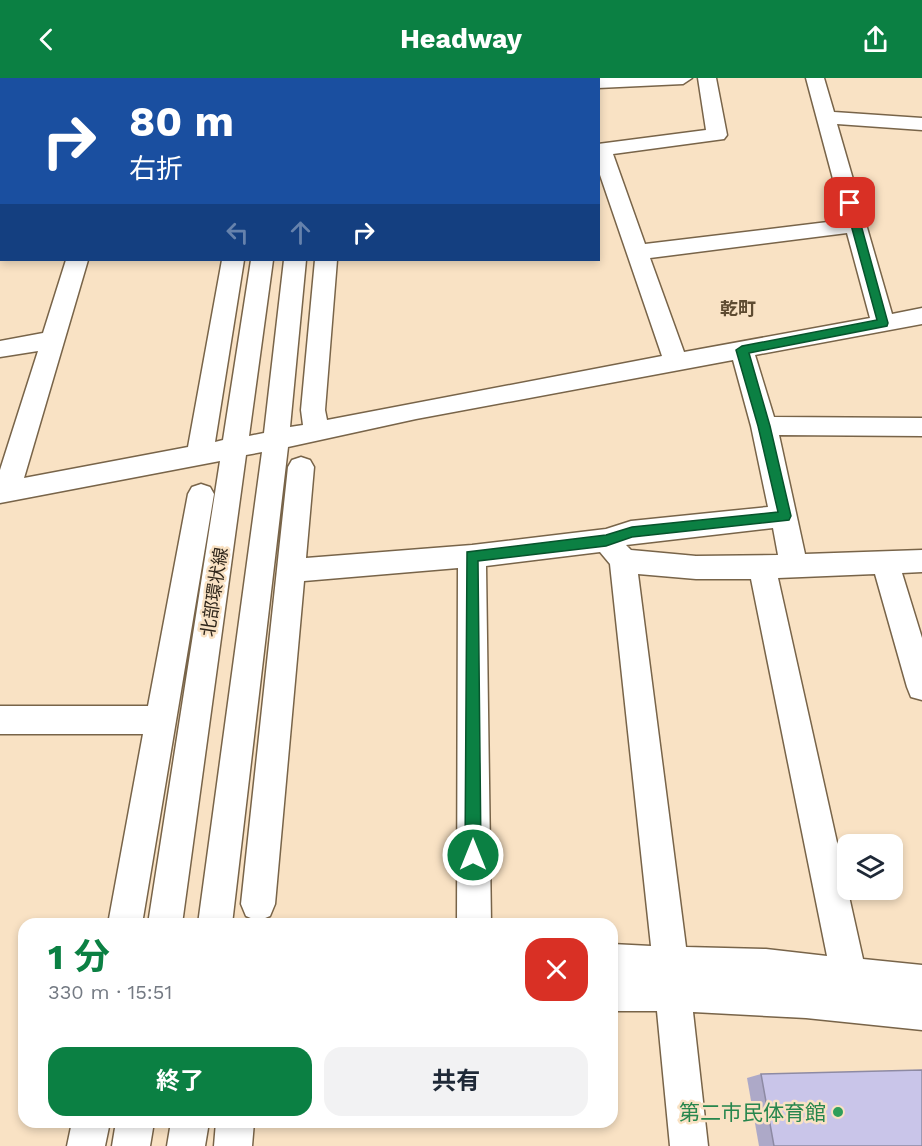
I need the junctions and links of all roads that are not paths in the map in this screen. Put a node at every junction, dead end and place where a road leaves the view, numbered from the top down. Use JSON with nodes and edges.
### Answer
{"nodes":[{"id":1,"x":683,"y":78,"type":"edge"},
{"id":2,"x":707,"y":78,"type":"edge"},
{"id":3,"x":815,"y":78,"type":"edge"},
{"id":4,"x":600,"y":82,"type":"edge"},
{"id":5,"x":826,"y":117,"type":"junction"},
{"id":6,"x":922,"y":124,"type":"edge"},
{"id":7,"x":600,"y":150,"type":"edge"},
{"id":8,"x":856,"y":225,"type":"junction"},
{"id":9,"x":638,"y":252,"type":"junction"},
{"id":10,"x":77,"y":261,"type":"edge"},
{"id":11,"x":233,"y":261,"type":"edge"},
{"id":12,"x":262,"y":261,"type":"edge"},
{"id":13,"x":295,"y":261,"type":"edge"},
{"id":14,"x":326,"y":261,"type":"edge"},
{"id":15,"x":922,"y":316,"type":"edge"},
{"id":16,"x":883,"y":323,"type":"junction"},
{"id":17,"x":51,"y":340,"type":"junction"},
{"id":18,"x":0,"y":348,"type":"edge"},
{"id":19,"x":742,"y":350,"type":"junction"},
{"id":20,"x":676,"y":363,"type":"junction"},
{"id":21,"x":764,"y":426,"type":"junction"},
{"id":22,"x":922,"y":428,"type":"edge"},
{"id":23,"x":317,"y":430,"type":"junction"},
{"id":24,"x":276,"y":440,"type":"junction"},
{"id":25,"x":237,"y":447,"type":"junction"},
{"id":26,"x":200,"y":454,"type":"junction"},
{"id":27,"x":301,"y":467,"type":"dead end"},
{"id":28,"x":4,"y":492,"type":"edge"},
{"id":29,"x":201,"y":494,"type":"dead end"},
{"id":30,"x":269,"y":496,"type":"junction"},
{"id":31,"x":785,"y":516,"type":"junction"},
{"id":32,"x":614,"y":551,"type":"junction"},
{"id":33,"x":472,"y":556,"type":"junction"},
{"id":34,"x":292,"y":560,"type":"junction"},
{"id":35,"x":885,"y":561,"type":"junction"},
{"id":36,"x":922,"y":561,"type":"edge"},
{"id":37,"x":794,"y":565,"type":"junction"},
{"id":38,"x":762,"y":566,"type":"junction"},
{"id":39,"x":207,"y":638,"type":"junction"},
{"id":40,"x":167,"y":681,"type":"junction"},
{"id":41,"x":922,"y":687,"type":"edge"},
{"id":42,"x":0,"y":720,"type":"edge"},
{"id":43,"x":160,"y":720,"type":"junction"},
{"id":44,"x":271,"y":779,"type":"junction"},
{"id":45,"x":147,"y":792,"type":"junction"},
{"id":46,"x":225,"y":844,"type":"junction"},
{"id":47,"x":173,"y":858,"type":"junction"},
{"id":48,"x":258,"y":904,"type":"dead end"},
{"id":49,"x":126,"y":918,"type":"edge"},
{"id":50,"x":166,"y":918,"type":"edge"},
{"id":51,"x":216,"y":918,"type":"edge"},
{"id":52,"x":474,"y":918,"type":"edge"},
{"id":53,"x":618,"y":964,"type":"edge"},
{"id":54,"x":849,"y":976,"type":"junction"},
{"id":55,"x":672,"y":978,"type":"junction"},
{"id":56,"x":922,"y":983,"type":"edge"},
{"id":57,"x":618,"y":992,"type":"edge"},
{"id":58,"x":922,"y":1012,"type":"edge"},
{"id":59,"x":89,"y":1128,"type":"edge"},
{"id":60,"x":134,"y":1128,"type":"edge"},
{"id":61,"x":189,"y":1128,"type":"edge"},
{"id":62,"x":234,"y":1128,"type":"edge"},
{"id":63,"x":86,"y":1146,"type":"edge"},
{"id":64,"x":130,"y":1146,"type":"edge"},
{"id":65,"x":186,"y":1146,"type":"edge"},
{"id":66,"x":232,"y":1146,"type":"edge"},
{"id":67,"x":689,"y":1146,"type":"edge"}],
"edges":[{"from":1,"to":4,"type":"street"},
{"from":2,"to":7,"type":"street"},
{"from":3,"to":5,"type":"street"},
{"from":5,"to":6,"type":"street"},
{"from":5,"to":8,"type":"street"},
{"from":7,"to":9,"type":"street"},
{"from":8,"to":9,"type":"street"},
{"from":8,"to":16,"type":"street"},
{"from":9,"to":20,"type":"street"},
{"from":10,"to":17,"type":"street"},
{"from":11,"to":26,"type":"street"},
{"from":12,"to":25,"type":"street","name":"北部環状線"},
{"from":13,"to":24,"type":"street"},
{"from":14,"to":23,"type":"street"},
{"from":15,"to":16,"type":"street"},
{"from":16,"to":19,"type":"street"},
{"from":17,"to":18,"type":"street"},
{"from":17,"to":28,"type":"street"},
{"from":19,"to":20,"type":"street"},
{"from":19,"to":21,"type":"street"},
{"from":20,"to":23,"type":"street"},
{"from":21,"to":22,"type":"street"},
{"from":21,"to":31,"type":"street"},
{"from":23,"to":24,"type":"street"},
{"from":24,"to":25,"type":"street"},
{"from":24,"to":30,"type":"street"},
{"from":25,"to":26,"type":"street"},
{"from":25,"to":39,"type":"street","name":"北部環状線"},
{"from":26,"to":28,"type":"street"},
{"from":27,"to":34,"type":"street"},
{"from":29,"to":40,"type":"street"},
{"from":30,"to":34,"type":"street"},
{"from":30,"to":46,"type":"street"},
{"from":31,"to":32,"type":"street"},
{"from":31,"to":37,"type":"street"},
{"from":32,"to":33,"type":"street"},
{"from":32,"to":38,"type":"street"},
{"from":32,"to":55,"type":"street"},
{"from":33,"to":34,"type":"street"},
{"from":33,"to":52,"type":"street"},
{"from":34,"to":44,"type":"street"},
{"from":35,"to":36,"type":"street"},
{"from":35,"to":37,"type":"street"},
{"from":35,"to":41,"type":"street"},
{"from":37,"to":38,"type":"street"},
{"from":38,"to":54,"type":"street"},
{"from":39,"to":40,"type":"street"},
{"from":39,"to":47,"type":"street","name":"北部環状線"},
{"from":40,"to":43,"type":"street"},
{"from":42,"to":43,"type":"street"},
{"from":43,"to":45,"type":"street"},
{"from":44,"to":46,"type":"street"},
{"from":44,"to":48,"type":"street"},
{"from":45,"to":47,"type":"street"},
{"from":45,"to":49,"type":"street"},
{"from":46,"to":51,"type":"street"},
{"from":47,"to":50,"type":"street","name":"北部環状線"},
{"from":53,"to":55,"type":"street"},
{"from":54,"to":55,"type":"street"},
{"from":54,"to":56,"type":"street"},
{"from":55,"to":57,"type":"street"},
{"from":55,"to":58,"type":"street"},
{"from":55,"to":67,"type":"street"},
{"from":59,"to":63,"type":"street"},
{"from":60,"to":64,"type":"street"},
{"from":61,"to":65,"type":"street"},
{"from":62,"to":66,"type":"street"}]}
